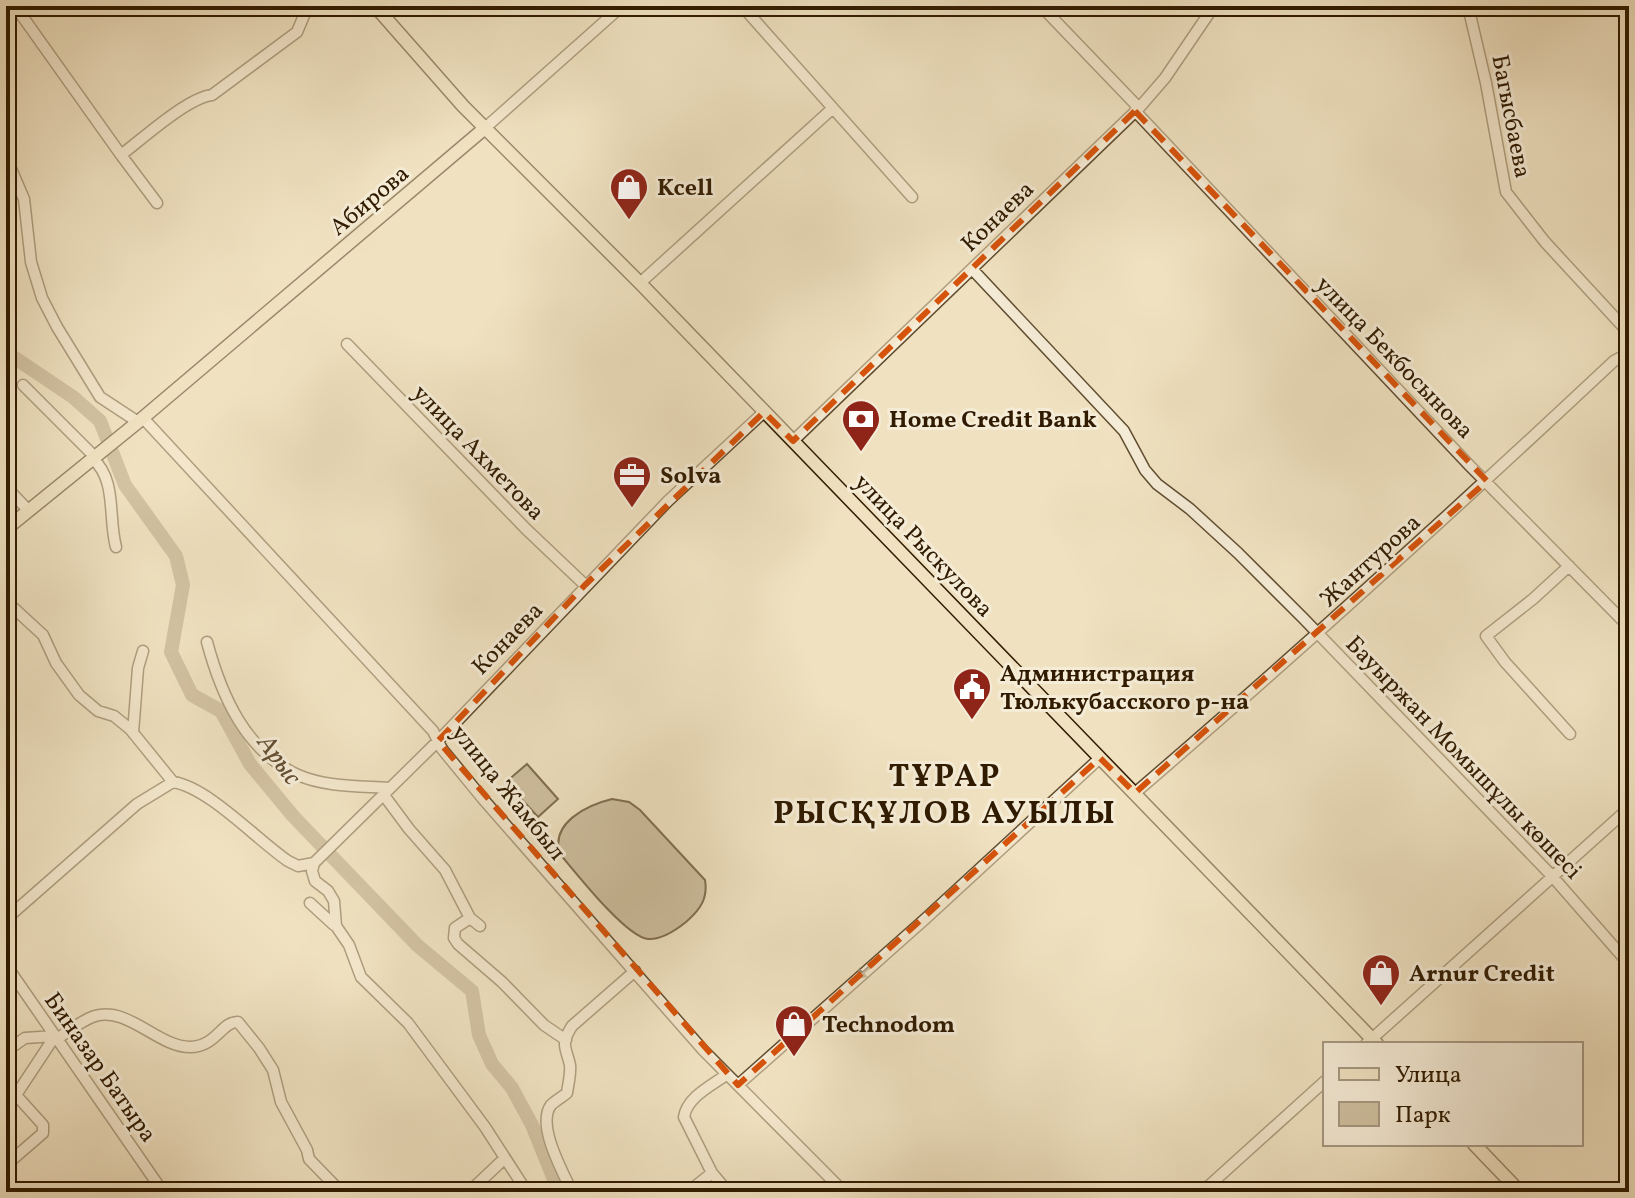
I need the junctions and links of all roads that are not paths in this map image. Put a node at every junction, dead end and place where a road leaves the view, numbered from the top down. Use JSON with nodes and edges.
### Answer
{"nodes":[{"id":1,"x":15,"y":6,"type":"edge"},
{"id":2,"x":308,"y":6,"type":"edge"},
{"id":3,"x":375,"y":6,"type":"edge"},
{"id":4,"x":622,"y":6,"type":"edge"},
{"id":5,"x":742,"y":6,"type":"edge"},
{"id":6,"x":1041,"y":6,"type":"edge"},
{"id":7,"x":1214,"y":6,"type":"edge"},
{"id":8,"x":1468,"y":6,"type":"edge"},
{"id":9,"x":833,"y":108,"type":"junction"},
{"id":10,"x":1137,"y":109,"type":"junction"},
{"id":11,"x":485,"y":128,"type":"junction"},
{"id":12,"x":121,"y":155,"type":"junction"},
{"id":13,"x":6,"y":157,"type":"edge"},
{"id":14,"x":912,"y":197,"type":"dead end"},
{"id":15,"x":157,"y":203,"type":"dead end"},
{"id":16,"x":972,"y":269,"type":"junction"},
{"id":17,"x":640,"y":283,"type":"junction"},
{"id":18,"x":1629,"y":333,"type":"edge"},
{"id":19,"x":347,"y":344,"type":"dead end"},
{"id":20,"x":1629,"y":353,"type":"edge"},
{"id":21,"x":23,"y":385,"type":"dead end"},
{"id":22,"x":764,"y":412,"type":"junction"},
{"id":23,"x":139,"y":421,"type":"junction"},
{"id":24,"x":793,"y":441,"type":"junction"},
{"id":25,"x":97,"y":456,"type":"junction"},
{"id":26,"x":1487,"y":481,"type":"junction"},
{"id":27,"x":6,"y":487,"type":"edge"},
{"id":28,"x":29,"y":511,"type":"junction"},
{"id":29,"x":6,"y":529,"type":"edge"},
{"id":30,"x":116,"y":547,"type":"dead end"},
{"id":31,"x":1569,"y":566,"type":"junction"},
{"id":32,"x":585,"y":585,"type":"junction"},
{"id":33,"x":6,"y":601,"type":"edge"},
{"id":34,"x":1629,"y":627,"type":"edge"},
{"id":35,"x":1318,"y":634,"type":"junction"},
{"id":36,"x":207,"y":642,"type":"dead end"},
{"id":37,"x":143,"y":651,"type":"dead end"},
{"id":38,"x":133,"y":709,"type":"junction"},
{"id":39,"x":118,"y":720,"type":"junction"},
{"id":40,"x":133,"y":733,"type":"junction"},
{"id":41,"x":1570,"y":734,"type":"dead end"},
{"id":42,"x":438,"y":741,"type":"junction"},
{"id":43,"x":1100,"y":758,"type":"junction"},
{"id":44,"x":173,"y":782,"type":"junction"},
{"id":45,"x":386,"y":791,"type":"junction"},
{"id":46,"x":1135,"y":793,"type":"junction"},
{"id":47,"x":1629,"y":808,"type":"edge"},
{"id":48,"x":314,"y":863,"type":"junction"},
{"id":49,"x":1552,"y":876,"type":"junction"},
{"id":50,"x":310,"y":903,"type":"dead end"},
{"id":51,"x":470,"y":918,"type":"junction"},
{"id":52,"x":6,"y":919,"type":"edge"},
{"id":53,"x":336,"y":926,"type":"junction"},
{"id":54,"x":480,"y":926,"type":"dead end"},
{"id":55,"x":1629,"y":964,"type":"edge"},
{"id":56,"x":6,"y":965,"type":"edge"},
{"id":57,"x":635,"y":971,"type":"junction"},
{"id":58,"x":56,"y":1038,"type":"junction"},
{"id":59,"x":566,"y":1040,"type":"junction"},
{"id":60,"x":1372,"y":1042,"type":"edge"},
{"id":61,"x":6,"y":1051,"type":"edge"},
{"id":62,"x":726,"y":1075,"type":"junction"},
{"id":63,"x":1323,"y":1083,"type":"edge"},
{"id":64,"x":738,"y":1085,"type":"junction"},
{"id":65,"x":1476,"y":1146,"type":"edge"},
{"id":66,"x":505,"y":1158,"type":"junction"},
{"id":67,"x":6,"y":1165,"type":"edge"},
{"id":68,"x":712,"y":1173,"type":"junction"},
{"id":69,"x":163,"y":1192,"type":"edge"},
{"id":70,"x":341,"y":1192,"type":"edge"},
{"id":71,"x":469,"y":1192,"type":"edge"},
{"id":72,"x":527,"y":1192,"type":"edge"},
{"id":73,"x":572,"y":1192,"type":"edge"},
{"id":74,"x":688,"y":1192,"type":"edge"},
{"id":75,"x":728,"y":1192,"type":"edge"},
{"id":76,"x":844,"y":1192,"type":"edge"},
{"id":77,"x":1202,"y":1192,"type":"edge"},
{"id":78,"x":1520,"y":1192,"type":"edge"}],
"edges":[{"from":1,"to":12,"type":"street"},
{"from":2,"to":12,"type":"street"},
{"from":3,"to":11,"type":"main road","name":"улица Рыскулова"},
{"from":4,"to":11,"type":"street","name":"Абирова"},
{"from":5,"to":9,"type":"street"},
{"from":6,"to":10,"type":"street","name":"улица Бекбосынова"},
{"from":7,"to":10,"type":"street","name":"Конаева"},
{"from":8,"to":18,"type":"street","name":"Багысбаева"},
{"from":9,"to":14,"type":"street"},
{"from":9,"to":17,"type":"street"},
{"from":10,"to":16,"type":"street","name":"Конаева"},
{"from":10,"to":26,"type":"street","name":"улица Бекбосынова"},
{"from":11,"to":17,"type":"main road","name":"улица Рыскулова"},
{"from":11,"to":23,"type":"main road","name":"Абирова"},
{"from":12,"to":15,"type":"street"},
{"from":13,"to":23,"type":"street","name":"улица Жамбыл"},
{"from":16,"to":24,"type":"street","name":"Конаева"},
{"from":16,"to":35,"type":"street","name":"Бауыржан Момышұлы көшесі"},
{"from":17,"to":22,"type":"main road","name":"улица Рыскулова"},
{"from":19,"to":32,"type":"street","name":"улица Ахметова"},
{"from":20,"to":26,"type":"street","name":"Жантурова"},
{"from":21,"to":25,"type":"street"},
{"from":22,"to":24,"type":"main road","name":"улица Рыскулова"},
{"from":22,"to":32,"type":"street","name":"Конаева"},
{"from":23,"to":25,"type":"main road","name":"Абирова"},
{"from":23,"to":42,"type":"street","name":"улица Жамбыл"},
{"from":24,"to":43,"type":"main road","name":"улица Рыскулова"},
{"from":25,"to":28,"type":"main road"},
{"from":25,"to":30,"type":"street"},
{"from":26,"to":31,"type":"street","name":"улица Бекбосынова"},
{"from":26,"to":35,"type":"street","name":"Жантурова"},
{"from":27,"to":28,"type":"street"},
{"from":28,"to":29,"type":"main road"},
{"from":31,"to":34,"type":"street","name":"улица Бекбосынова"},
{"from":31,"to":41,"type":"street"},
{"from":32,"to":42,"type":"street","name":"Конаева"},
{"from":33,"to":39,"type":"street"},
{"from":35,"to":46,"type":"street","name":"Жантурова"},
{"from":35,"to":49,"type":"street","name":"Бауыржан Момышұлы көшесі"},
{"from":36,"to":45,"type":"street"},
{"from":37,"to":38,"type":"street"},
{"from":38,"to":39,"type":"street"},
{"from":38,"to":40,"type":"street"},
{"from":39,"to":40,"type":"street"},
{"from":40,"to":44,"type":"street"},
{"from":42,"to":45,"type":"street","name":"Конаева"},
{"from":42,"to":57,"type":"street","name":"улица Жамбыл"},
{"from":43,"to":46,"type":"main road","name":"улица Рыскулова"},
{"from":43,"to":64,"type":"street","one_way":true},
{"from":44,"to":48,"type":"street"},
{"from":44,"to":52,"type":"street"},
{"from":45,"to":48,"type":"street","name":"Конаева"},
{"from":45,"to":51,"type":"street"},
{"from":46,"to":60,"type":"main road","name":"улица Рыскулова"},
{"from":47,"to":49,"type":"street"},
{"from":48,"to":53,"type":"street"},
{"from":49,"to":55,"type":"street","name":"Бауыржан Момышұлы көшесі"},
{"from":49,"to":60,"type":"street"},
{"from":50,"to":53,"type":"street"},
{"from":51,"to":54,"type":"street"},
{"from":51,"to":59,"type":"street"},
{"from":53,"to":66,"type":"street"},
{"from":56,"to":58,"type":"street","name":"Биназар Батыра"},
{"from":57,"to":59,"type":"street"},
{"from":57,"to":62,"type":"street","name":"улица Жамбыл"},
{"from":58,"to":61,"type":"street"},
{"from":58,"to":67,"type":"street"},
{"from":58,"to":69,"type":"street","name":"Биназар Батыра"},
{"from":58,"to":70,"type":"street"},
{"from":59,"to":73,"type":"street"},
{"from":62,"to":64,"type":"street","name":"улица Жамбыл"},
{"from":62,"to":68,"type":"street"},
{"from":63,"to":77,"type":"street"},
{"from":64,"to":76,"type":"street","name":"улица Жамбыл"},
{"from":65,"to":78,"type":"main road"},
{"from":66,"to":71,"type":"street"},
{"from":66,"to":72,"type":"street"},
{"from":68,"to":74,"type":"street"},
{"from":68,"to":75,"type":"street"}]}
